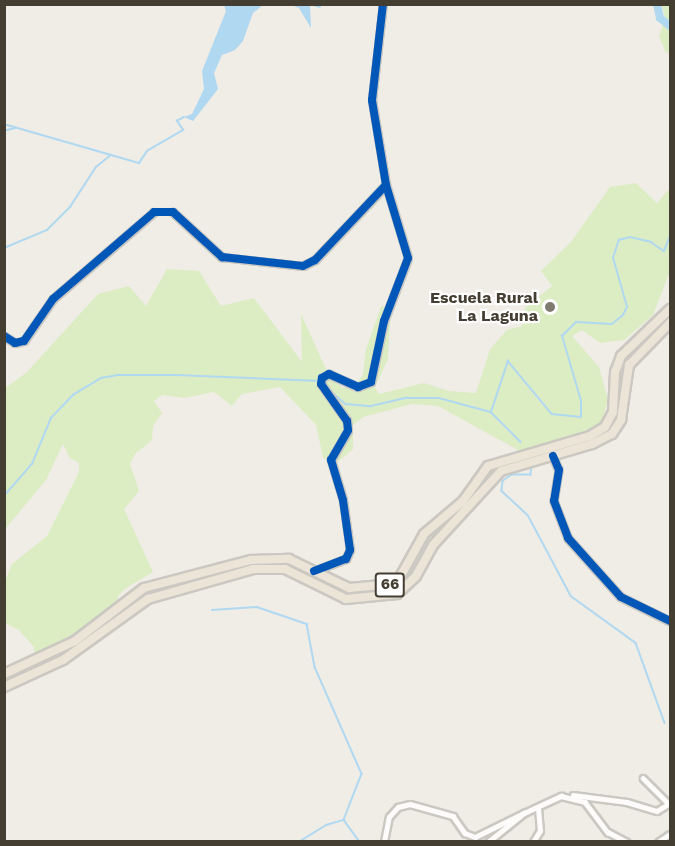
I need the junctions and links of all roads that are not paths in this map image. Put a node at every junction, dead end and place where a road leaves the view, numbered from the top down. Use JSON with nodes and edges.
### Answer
{"nodes":[{"id":1,"x":383,"y":4,"type":"edge"},
{"id":2,"x":386,"y":185,"type":"junction"},
{"id":3,"x":670,"y":309,"type":"edge"},
{"id":4,"x":670,"y":323,"type":"edge"},
{"id":5,"x":4,"y":336,"type":"edge"},
{"id":6,"x":553,"y":456,"type":"junction"},
{"id":7,"x":314,"y":571,"type":"junction"},
{"id":8,"x":670,"y":621,"type":"edge"},
{"id":9,"x":4,"y":674,"type":"edge"},
{"id":10,"x":4,"y":687,"type":"edge"},
{"id":11,"x":643,"y":778,"type":"dead end"},
{"id":12,"x":566,"y":796,"type":"junction"},
{"id":13,"x":670,"y":803,"type":"edge"},
{"id":14,"x":538,"y":809,"type":"junction"},
{"id":15,"x":524,"y":813,"type":"junction"},
{"id":16,"x":670,"y":834,"type":"edge"},
{"id":17,"x":384,"y":842,"type":"edge"},
{"id":18,"x":488,"y":842,"type":"edge"},
{"id":19,"x":534,"y":842,"type":"edge"},
{"id":20,"x":627,"y":842,"type":"edge"},
{"id":21,"x":658,"y":842,"type":"edge"}],
"edges":[{"from":1,"to":2,"type":"street"},
{"from":2,"to":5,"type":"street"},
{"from":2,"to":7,"type":"street"},
{"from":3,"to":7,"type":"highway","number":"66"},
{"from":4,"to":6,"type":"highway","number":"66"},
{"from":6,"to":8,"type":"street"},
{"from":6,"to":10,"type":"highway","number":"66"},
{"from":7,"to":9,"type":"highway","number":"66"},
{"from":11,"to":13,"type":"street"},
{"from":12,"to":13,"type":"street"},
{"from":12,"to":14,"type":"street"},
{"from":12,"to":20,"type":"street"},
{"from":14,"to":15,"type":"street"},
{"from":14,"to":19,"type":"street"},
{"from":15,"to":17,"type":"street"},
{"from":15,"to":18,"type":"street"},
{"from":16,"to":21,"type":"street"}]}
